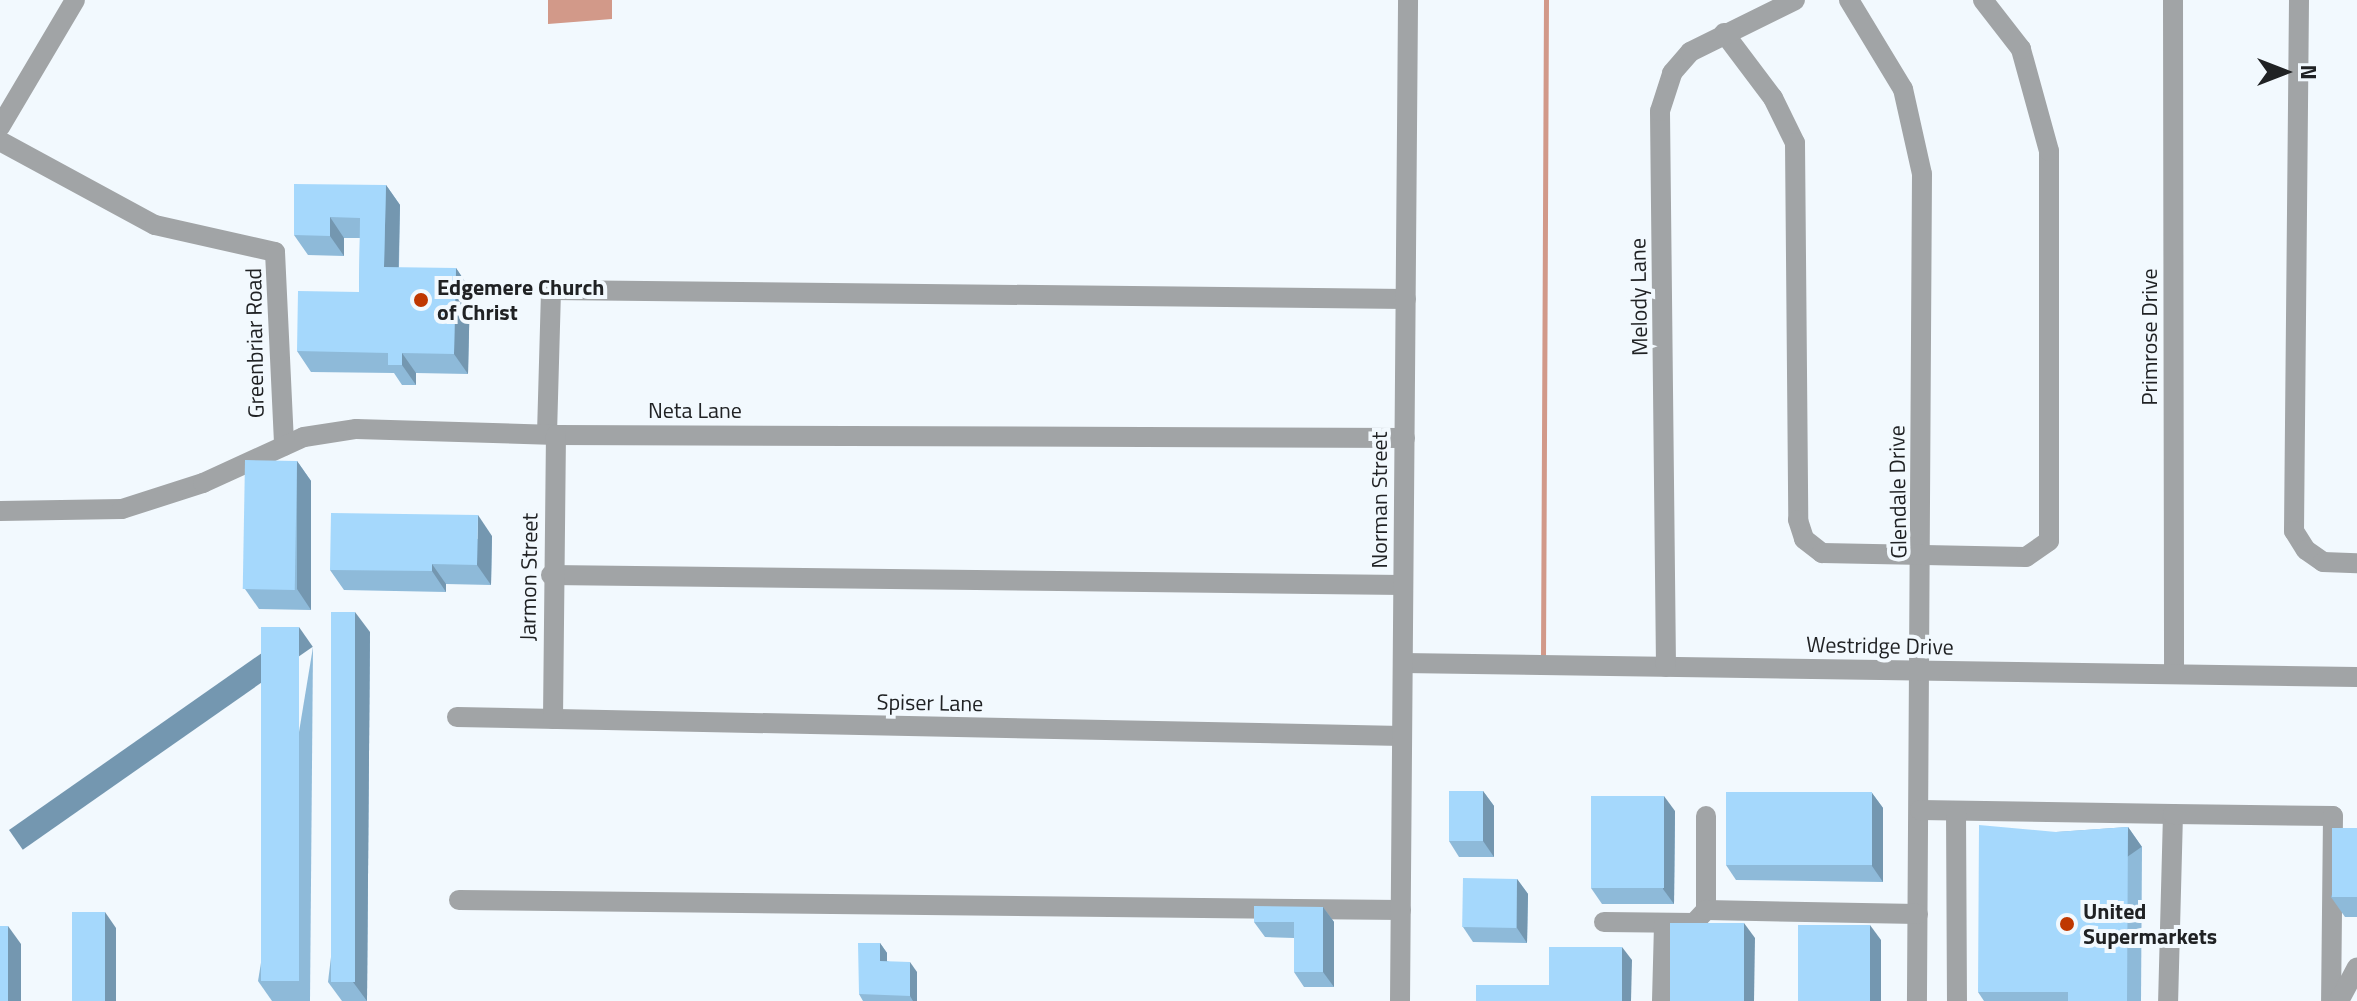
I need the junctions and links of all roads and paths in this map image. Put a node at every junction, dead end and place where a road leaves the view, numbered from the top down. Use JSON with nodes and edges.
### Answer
{"nodes":[{"id":1,"x":75,"y":0,"type":"edge"},
{"id":2,"x":1408,"y":0,"type":"edge"},
{"id":3,"x":1795,"y":0,"type":"edge"},
{"id":4,"x":1849,"y":0,"type":"edge"},
{"id":5,"x":1983,"y":0,"type":"edge"},
{"id":6,"x":2173,"y":0,"type":"edge"},
{"id":7,"x":2299,"y":0,"type":"edge"},
{"id":8,"x":1724,"y":33,"type":"junction"},
{"id":9,"x":0,"y":127,"type":"edge"},
{"id":10,"x":0,"y":141,"type":"edge"},
{"id":11,"x":1406,"y":299,"type":"junction"},
{"id":12,"x":552,"y":434,"type":"junction"},
{"id":13,"x":1405,"y":438,"type":"junction"},
{"id":14,"x":284,"y":446,"type":"junction"},
{"id":15,"x":0,"y":511,"type":"edge"},
{"id":16,"x":1923,"y":557,"type":"junction"},
{"id":17,"x":2357,"y":563,"type":"edge"},
{"id":18,"x":551,"y":575,"type":"junction"},
{"id":19,"x":1403,"y":585,"type":"junction"},
{"id":20,"x":1403,"y":663,"type":"junction"},
{"id":21,"x":1666,"y":667,"type":"junction"},
{"id":22,"x":1922,"y":671,"type":"junction"},
{"id":23,"x":2174,"y":674,"type":"junction"},
{"id":24,"x":2357,"y":677,"type":"edge"},
{"id":25,"x":457,"y":717,"type":"dead end"},
{"id":26,"x":553,"y":719,"type":"junction"},
{"id":27,"x":1402,"y":736,"type":"junction"},
{"id":28,"x":1920,"y":810,"type":"junction"},
{"id":29,"x":1956,"y":811,"type":"junction"},
{"id":30,"x":2018,"y":812,"type":"junction"},
{"id":31,"x":2116,"y":813,"type":"junction"},
{"id":32,"x":2173,"y":814,"type":"junction"},
{"id":33,"x":1706,"y":816,"type":"dead end"},
{"id":34,"x":2046,"y":836,"type":"edge"},
{"id":35,"x":2085,"y":838,"type":"edge"},
{"id":36,"x":459,"y":900,"type":"dead end"},
{"id":37,"x":1401,"y":910,"type":"junction"},
{"id":38,"x":1706,"y":910,"type":"junction"},
{"id":39,"x":1918,"y":914,"type":"junction"},
{"id":40,"x":1604,"y":922,"type":"dead end"},
{"id":41,"x":1664,"y":923,"type":"junction"},
{"id":42,"x":2357,"y":967,"type":"edge"},
{"id":43,"x":1400,"y":1001,"type":"edge"},
{"id":44,"x":1662,"y":1001,"type":"edge"},
{"id":45,"x":1917,"y":1001,"type":"edge"},
{"id":46,"x":1957,"y":1001,"type":"edge"},
{"id":47,"x":2168,"y":1001,"type":"edge"},
{"id":48,"x":2331,"y":1001,"type":"edge"},
{"id":49,"x":2339,"y":1001,"type":"edge"}],
"edges":[{"from":1,"to":9,"type":"street"},
{"from":2,"to":11,"type":"street","name":"Norman Street"},
{"from":3,"to":8,"type":"street","name":"Melody Lane"},
{"from":4,"to":16,"type":"street","name":"Glendale Drive"},
{"from":5,"to":16,"type":"street"},
{"from":6,"to":23,"type":"street","name":"Primrose Drive"},
{"from":7,"to":17,"type":"street"},
{"from":8,"to":16,"type":"street"},
{"from":8,"to":21,"type":"street","name":"Melody Lane"},
{"from":10,"to":14,"type":"street","name":"Greenbriar Road"},
{"from":11,"to":12,"type":"street","name":"Jarmon Street"},
{"from":11,"to":13,"type":"street","name":"Norman Street"},
{"from":12,"to":13,"type":"street","name":"Neta Lane"},
{"from":12,"to":14,"type":"street","name":"Neta Lane"},
{"from":12,"to":18,"type":"street","name":"Jarmon Street"},
{"from":13,"to":19,"type":"street","name":"Norman Street"},
{"from":14,"to":15,"type":"street","name":"Neta Lane"},
{"from":16,"to":22,"type":"street","name":"Glendale Drive"},
{"from":18,"to":19,"type":"street"},
{"from":18,"to":26,"type":"street","name":"Jarmon Street"},
{"from":19,"to":20,"type":"street","name":"Norman Street"},
{"from":20,"to":21,"type":"street","name":"Westridge Drive"},
{"from":20,"to":27,"type":"street","name":"Norman Street"},
{"from":21,"to":22,"type":"street","name":"Westridge Drive"},
{"from":22,"to":23,"type":"street","name":"Westridge Drive"},
{"from":22,"to":28,"type":"street","name":"Glendale Drive"},
{"from":23,"to":24,"type":"street","name":"Westridge Drive"},
{"from":25,"to":26,"type":"street","name":"Spiser Lane"},
{"from":26,"to":27,"type":"street","name":"Spiser Lane"},
{"from":27,"to":37,"type":"street","name":"Norman Street"},
{"from":28,"to":29,"type":"street"},
{"from":28,"to":39,"type":"street","name":"Glendale Drive"},
{"from":29,"to":30,"type":"street"},
{"from":29,"to":46,"type":"street"},
{"from":30,"to":31,"type":"street"},
{"from":30,"to":34,"type":"street"},
{"from":31,"to":32,"type":"street"},
{"from":31,"to":35,"type":"street"},
{"from":32,"to":47,"type":"street"},
{"from":32,"to":48,"type":"street"},
{"from":33,"to":38,"type":"street"},
{"from":36,"to":37,"type":"street"},
{"from":37,"to":43,"type":"street","name":"Norman Street"},
{"from":38,"to":39,"type":"street"},
{"from":38,"to":41,"type":"street"},
{"from":39,"to":45,"type":"street","name":"Glendale Drive"},
{"from":40,"to":41,"type":"street"},
{"from":41,"to":44,"type":"street"},
{"from":42,"to":49,"type":"street"}]}
